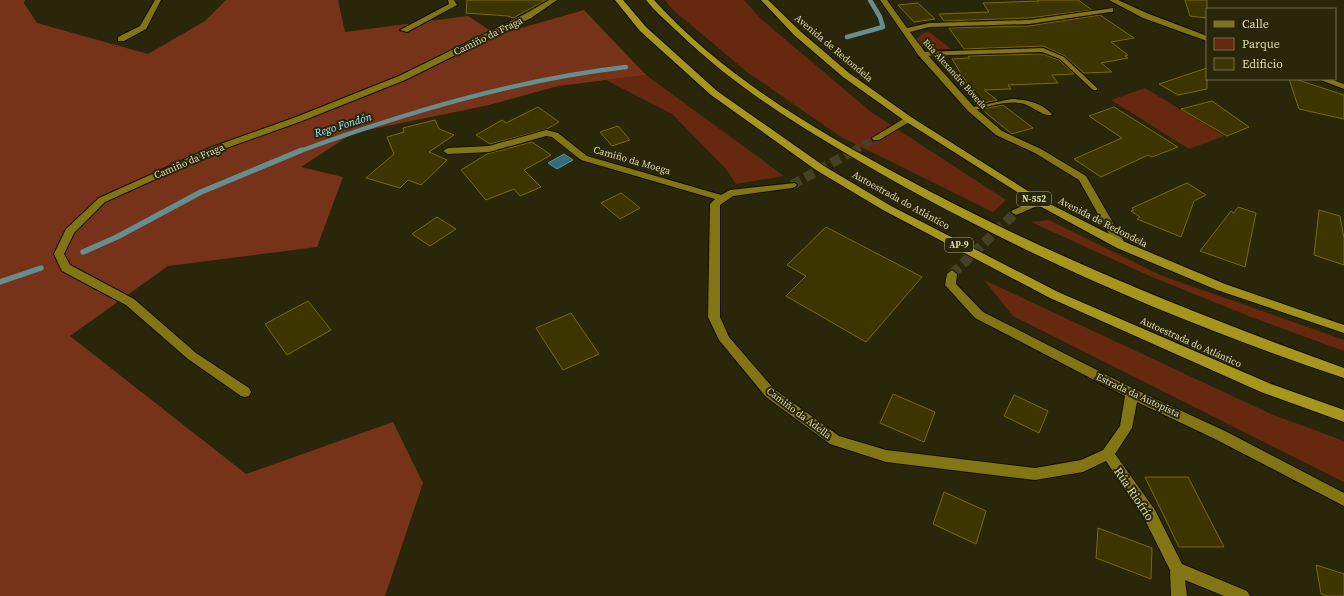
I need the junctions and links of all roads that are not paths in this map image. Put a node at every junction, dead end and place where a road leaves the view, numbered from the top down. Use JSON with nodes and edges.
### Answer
{"nodes":[{"id":1,"x":158,"y":0,"type":"edge"},
{"id":2,"x":451,"y":0,"type":"edge"},
{"id":3,"x":554,"y":0,"type":"edge"},
{"id":4,"x":619,"y":0,"type":"edge"},
{"id":5,"x":650,"y":0,"type":"edge"},
{"id":6,"x":764,"y":0,"type":"edge"},
{"id":7,"x":883,"y":0,"type":"edge"},
{"id":8,"x":1112,"y":0,"type":"edge"},
{"id":9,"x":1110,"y":10,"type":"dead end"},
{"id":10,"x":404,"y":30,"type":"dead end"},
{"id":11,"x":905,"y":31,"type":"junction"},
{"id":12,"x":1206,"y":39,"type":"edge"},
{"id":13,"x":121,"y":40,"type":"dead end"},
{"id":14,"x":922,"y":54,"type":"junction"},
{"id":15,"x":1325,"y":80,"type":"edge"},
{"id":16,"x":1344,"y":86,"type":"edge"},
{"id":17,"x":1095,"y":89,"type":"dead end"},
{"id":18,"x":971,"y":109,"type":"junction"},
{"id":19,"x":1049,"y":114,"type":"dead end"},
{"id":20,"x":908,"y":119,"type":"junction"},
{"id":21,"x":876,"y":138,"type":"tunnel mouth"},
{"id":22,"x":448,"y":151,"type":"dead end"},
{"id":23,"x":792,"y":185,"type":"tunnel mouth"},
{"id":24,"x":722,"y":198,"type":"junction"},
{"id":25,"x":1039,"y":202,"type":"junction"},
{"id":26,"x":1016,"y":212,"type":"tunnel mouth"},
{"id":27,"x":1121,"y":245,"type":"junction"},
{"id":28,"x":952,"y":274,"type":"dead end"},
{"id":29,"x":1344,"y":329,"type":"edge"},
{"id":30,"x":1344,"y":373,"type":"edge"},
{"id":31,"x":245,"y":392,"type":"dead end"},
{"id":32,"x":1132,"y":394,"type":"junction"},
{"id":33,"x":1344,"y":416,"type":"edge"},
{"id":34,"x":1108,"y":454,"type":"junction"},
{"id":35,"x":1344,"y":500,"type":"edge"},
{"id":36,"x":1177,"y":569,"type":"junction"},
{"id":37,"x":1180,"y":596,"type":"edge"},
{"id":38,"x":1242,"y":596,"type":"edge"}],
"edges":[{"from":1,"to":13,"type":"street"},
{"from":2,"to":10,"type":"street"},
{"from":3,"to":31,"type":"street","name":"Camiño da Fraga"},
{"from":4,"to":33,"type":"highway","name":"Autoestrada do Atlántico","number":"AP-9"},
{"from":5,"to":30,"type":"highway","name":"Autoestrada do Atlántico"},
{"from":6,"to":20,"type":"highway","name":"Avenida de Redondela","number":"N-552"},
{"from":7,"to":11,"type":"street"},
{"from":8,"to":12,"type":"street"},
{"from":9,"to":11,"type":"street","name":"Rúa Alexandre Bóveda"},
{"from":11,"to":14,"type":"street","name":"Rúa Alexandre Bóveda"},
{"from":14,"to":17,"type":"lane"},
{"from":14,"to":18,"type":"street","name":"Rúa Alexandre Bóveda"},
{"from":15,"to":16,"type":"street"},
{"from":18,"to":19,"type":"lane"},
{"from":18,"to":27,"type":"street","name":"Rúa Alexandre Bóveda"},
{"from":20,"to":21,"type":"street"},
{"from":20,"to":25,"type":"highway","name":"Avenida de Redondela","number":"N-552"},
{"from":22,"to":24,"type":"street","name":"Camiño da Moega"},
{"from":23,"to":24,"type":"street"},
{"from":24,"to":34,"type":"street","name":"Camiño da Adella"},
{"from":25,"to":26,"type":"street"},
{"from":25,"to":27,"type":"highway","name":"Avenida de Redondela","number":"N-552"},
{"from":27,"to":29,"type":"highway","name":"Avenida de Redondela","number":"N-552"},
{"from":28,"to":32,"type":"street","name":"Estrada da Autopista"},
{"from":32,"to":34,"type":"street"},
{"from":32,"to":35,"type":"street","name":"Estrada da Autopista"},
{"from":34,"to":36,"type":"street","name":"Rúa Riofrío"},
{"from":36,"to":37,"type":"street","name":"Rúa Riofrío"},
{"from":36,"to":38,"type":"street"}]}
